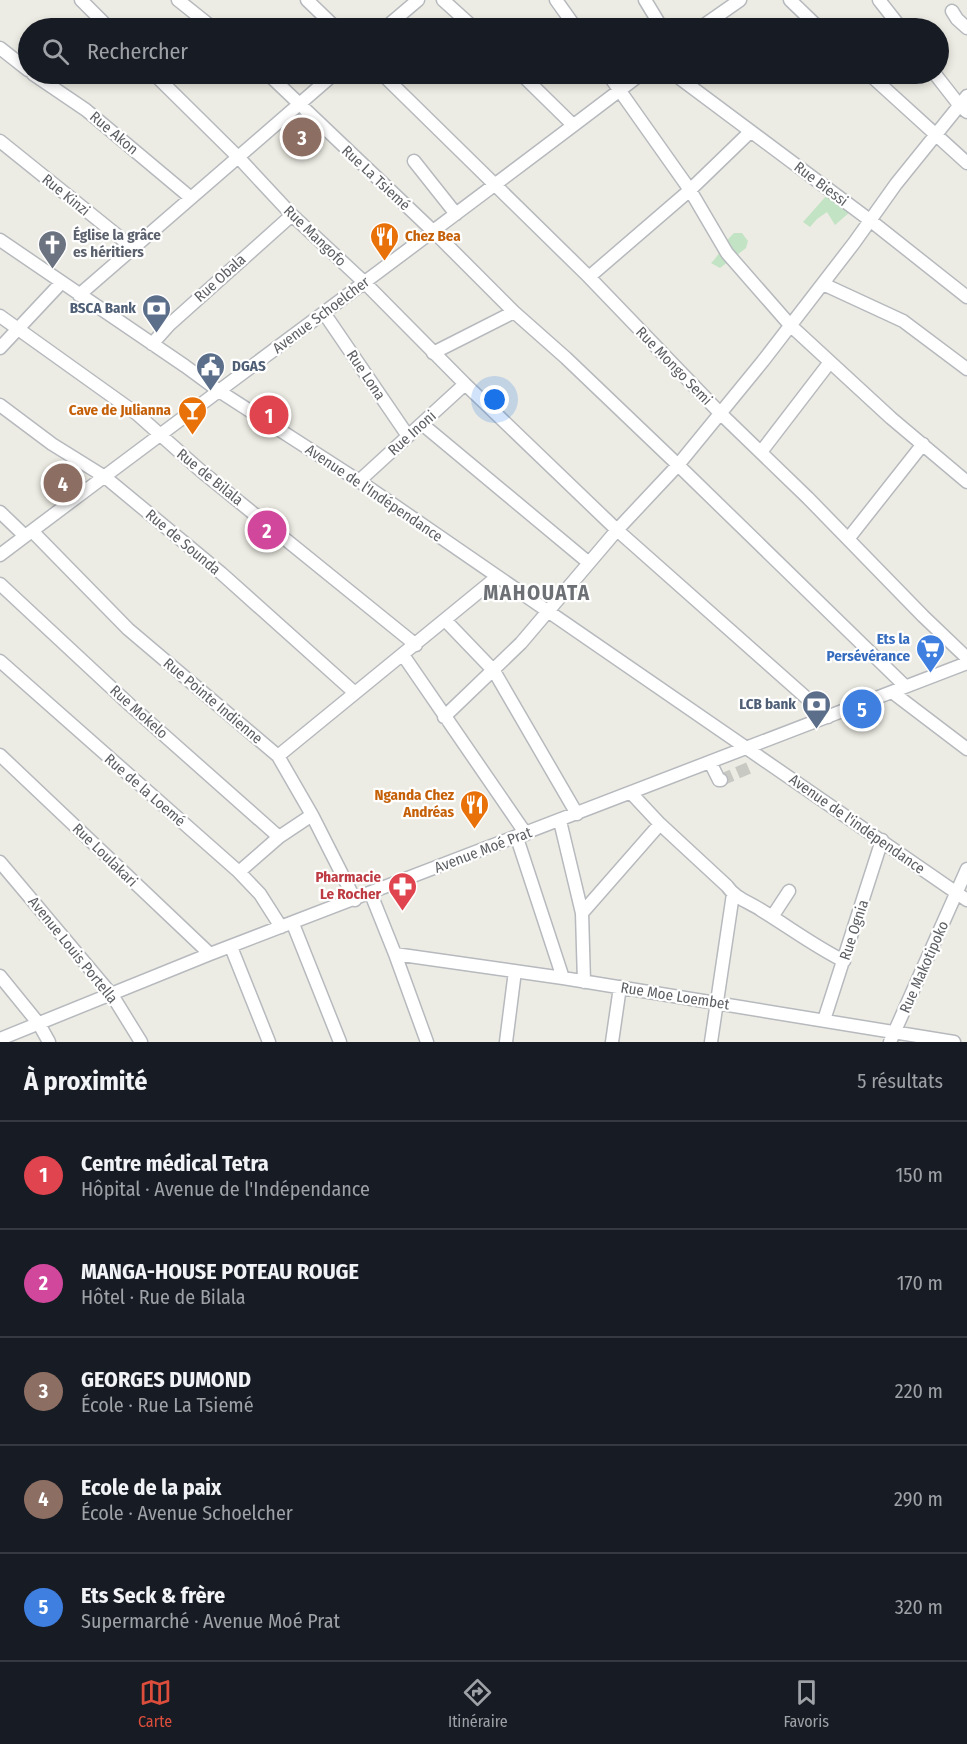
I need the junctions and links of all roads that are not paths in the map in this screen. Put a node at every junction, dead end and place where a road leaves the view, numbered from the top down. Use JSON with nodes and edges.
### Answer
{"nodes":[{"id":1,"x":81,"y":0,"type":"edge"},
{"id":2,"x":178,"y":0,"type":"edge"},
{"id":3,"x":307,"y":0,"type":"edge"},
{"id":4,"x":418,"y":0,"type":"edge"},
{"id":5,"x":443,"y":0,"type":"edge"},
{"id":6,"x":556,"y":0,"type":"edge"},
{"id":7,"x":645,"y":0,"type":"edge"},
{"id":8,"x":740,"y":0,"type":"edge"},
{"id":9,"x":790,"y":0,"type":"edge"},
{"id":10,"x":879,"y":0,"type":"edge"},
{"id":11,"x":722,"y":5,"type":"edge"},
{"id":12,"x":952,"y":11,"type":"dead end"},
{"id":13,"x":99,"y":18,"type":"edge"},
{"id":14,"x":200,"y":18,"type":"edge"},
{"id":15,"x":326,"y":18,"type":"edge"},
{"id":16,"x":397,"y":18,"type":"edge"},
{"id":17,"x":463,"y":18,"type":"edge"},
{"id":18,"x":569,"y":18,"type":"edge"},
{"id":19,"x":656,"y":18,"type":"edge"},
{"id":20,"x":710,"y":18,"type":"edge"},
{"id":21,"x":809,"y":18,"type":"edge"},
{"id":22,"x":893,"y":18,"type":"edge"},
{"id":23,"x":967,"y":28,"type":"edge"},
{"id":24,"x":0,"y":48,"type":"edge"},
{"id":25,"x":18,"y":62,"type":"edge"},
{"id":26,"x":48,"y":84,"type":"edge"},
{"id":27,"x":164,"y":84,"type":"edge"},
{"id":28,"x":278,"y":84,"type":"edge"},
{"id":29,"x":322,"y":84,"type":"edge"},
{"id":30,"x":392,"y":84,"type":"edge"},
{"id":31,"x":531,"y":84,"type":"edge"},
{"id":32,"x":616,"y":84,"type":"edge"},
{"id":33,"x":628,"y":84,"type":"edge"},
{"id":34,"x":687,"y":84,"type":"edge"},
{"id":35,"x":880,"y":84,"type":"edge"},
{"id":36,"x":945,"y":84,"type":"edge"},
{"id":37,"x":620,"y":90,"type":"junction"},
{"id":38,"x":299,"y":104,"type":"junction"},
{"id":39,"x":965,"y":105,"type":"edge"},
{"id":40,"x":573,"y":125,"type":"junction"},
{"id":41,"x":750,"y":132,"type":"junction"},
{"id":42,"x":936,"y":134,"type":"junction"},
{"id":43,"x":0,"y":141,"type":"edge"},
{"id":44,"x":238,"y":157,"type":"junction"},
{"id":45,"x":414,"y":162,"type":"dead end"},
{"id":46,"x":967,"y":163,"type":"edge"},
{"id":47,"x":494,"y":184,"type":"junction"},
{"id":48,"x":690,"y":190,"type":"junction"},
{"id":49,"x":190,"y":198,"type":"junction"},
{"id":50,"x":456,"y":214,"type":"junction"},
{"id":51,"x":291,"y":215,"type":"junction"},
{"id":52,"x":870,"y":221,"type":"junction"},
{"id":53,"x":434,"y":232,"type":"junction"},
{"id":54,"x":0,"y":240,"type":"edge"},
{"id":55,"x":133,"y":248,"type":"junction"},
{"id":56,"x":589,"y":276,"type":"junction"},
{"id":57,"x":61,"y":282,"type":"junction"},
{"id":58,"x":365,"y":283,"type":"junction"},
{"id":59,"x":823,"y":284,"type":"junction"},
{"id":60,"x":79,"y":295,"type":"junction"},
{"id":61,"x":967,"y":297,"type":"edge"},
{"id":62,"x":514,"y":312,"type":"junction"},
{"id":63,"x":324,"y":313,"type":"junction"},
{"id":64,"x":0,"y":316,"type":"edge"},
{"id":65,"x":790,"y":325,"type":"junction"},
{"id":66,"x":18,"y":329,"type":"junction"},
{"id":67,"x":152,"y":344,"type":"junction"},
{"id":68,"x":0,"y":348,"type":"edge"},
{"id":69,"x":433,"y":353,"type":"junction"},
{"id":70,"x":830,"y":362,"type":"junction"},
{"id":71,"x":967,"y":369,"type":"edge"},
{"id":72,"x":465,"y":384,"type":"junction"},
{"id":73,"x":219,"y":391,"type":"junction"},
{"id":74,"x":0,"y":405,"type":"edge"},
{"id":75,"x":720,"y":413,"type":"junction"},
{"id":76,"x":422,"y":424,"type":"junction"},
{"id":77,"x":159,"y":435,"type":"junction"},
{"id":78,"x":408,"y":436,"type":"junction"},
{"id":79,"x":923,"y":444,"type":"junction"},
{"id":80,"x":761,"y":452,"type":"junction"},
{"id":81,"x":678,"y":465,"type":"junction"},
{"id":82,"x":105,"y":477,"type":"junction"},
{"id":83,"x":359,"y":482,"type":"junction"},
{"id":84,"x":967,"y":482,"type":"edge"},
{"id":85,"x":0,"y":512,"type":"edge"},
{"id":86,"x":617,"y":530,"type":"junction"},
{"id":87,"x":29,"y":533,"type":"junction"},
{"id":88,"x":848,"y":539,"type":"junction"},
{"id":89,"x":0,"y":555,"type":"edge"},
{"id":90,"x":589,"y":563,"type":"junction"},
{"id":91,"x":497,"y":577,"type":"junction"},
{"id":92,"x":0,"y":584,"type":"edge"},
{"id":93,"x":548,"y":612,"type":"junction"},
{"id":94,"x":445,"y":620,"type":"junction"},
{"id":95,"x":416,"y":645,"type":"junction"},
{"id":96,"x":403,"y":655,"type":"junction"},
{"id":97,"x":967,"y":658,"type":"edge"},
{"id":98,"x":967,"y":663,"type":"edge"},
{"id":99,"x":2,"y":667,"type":"edge"},
{"id":100,"x":494,"y":671,"type":"junction"},
{"id":101,"x":905,"y":686,"type":"junction"},
{"id":102,"x":892,"y":692,"type":"junction"},
{"id":103,"x":355,"y":693,"type":"junction"},
{"id":104,"x":444,"y":717,"type":"junction"},
{"id":105,"x":828,"y":717,"type":"junction"},
{"id":106,"x":745,"y":749,"type":"junction"},
{"id":107,"x":967,"y":750,"type":"edge"},
{"id":108,"x":0,"y":755,"type":"edge"},
{"id":109,"x":278,"y":756,"type":"junction"},
{"id":110,"x":710,"y":762,"type":"junction"},
{"id":111,"x":751,"y":767,"type":"dead end"},
{"id":112,"x":722,"y":780,"type":"dead end"},
{"id":113,"x":632,"y":794,"type":"junction"},
{"id":114,"x":577,"y":814,"type":"junction"},
{"id":115,"x":312,"y":815,"type":"junction"},
{"id":116,"x":560,"y":821,"type":"junction"},
{"id":117,"x":660,"y":824,"type":"junction"},
{"id":118,"x":521,"y":836,"type":"junction"},
{"id":119,"x":279,"y":837,"type":"junction"},
{"id":120,"x":882,"y":840,"type":"junction"},
{"id":121,"x":0,"y":862,"type":"edge"},
{"id":122,"x":967,"y":869,"type":"edge"},
{"id":123,"x":238,"y":872,"type":"junction"},
{"id":124,"x":789,"y":891,"type":"dead end"},
{"id":125,"x":371,"y":894,"type":"junction"},
{"id":126,"x":733,"y":894,"type":"junction"},
{"id":127,"x":962,"y":896,"type":"edge"},
{"id":128,"x":355,"y":900,"type":"junction"},
{"id":129,"x":582,"y":913,"type":"junction"},
{"id":130,"x":772,"y":917,"type":"junction"},
{"id":131,"x":287,"y":926,"type":"junction"},
{"id":132,"x":231,"y":947,"type":"junction"},
{"id":133,"x":210,"y":954,"type":"junction"},
{"id":134,"x":395,"y":954,"type":"junction"},
{"id":135,"x":844,"y":961,"type":"junction"},
{"id":136,"x":515,"y":971,"type":"junction"},
{"id":137,"x":0,"y":975,"type":"edge"},
{"id":138,"x":563,"y":978,"type":"junction"},
{"id":139,"x":584,"y":982,"type":"junction"},
{"id":140,"x":620,"y":987,"type":"junction"},
{"id":141,"x":112,"y":995,"type":"junction"},
{"id":142,"x":717,"y":1003,"type":"junction"},
{"id":143,"x":824,"y":1020,"type":"junction"},
{"id":144,"x":39,"y":1024,"type":"junction"},
{"id":145,"x":893,"y":1037,"type":"edge"},
{"id":146,"x":0,"y":1039,"type":"edge"},
{"id":147,"x":49,"y":1042,"type":"edge"},
{"id":148,"x":141,"y":1042,"type":"edge"},
{"id":149,"x":269,"y":1042,"type":"edge"},
{"id":150,"x":340,"y":1042,"type":"edge"},
{"id":151,"x":427,"y":1042,"type":"edge"},
{"id":152,"x":506,"y":1042,"type":"edge"},
{"id":153,"x":612,"y":1042,"type":"edge"},
{"id":154,"x":711,"y":1042,"type":"edge"},
{"id":155,"x":954,"y":1042,"type":"edge"}],
"edges":[{"from":1,"to":13,"type":"street"},
{"from":2,"to":14,"type":"street"},
{"from":3,"to":15,"type":"street"},
{"from":4,"to":16,"type":"street"},
{"from":5,"to":17,"type":"street"},
{"from":6,"to":18,"type":"street"},
{"from":7,"to":19,"type":"street"},
{"from":8,"to":11,"type":"street"},
{"from":9,"to":21,"type":"street"},
{"from":10,"to":22,"type":"street"},
{"from":11,"to":20,"type":"street"},
{"from":12,"to":23,"type":"street"},
{"from":24,"to":25,"type":"street"},
{"from":26,"to":49,"type":"street","name":"Rue Akon"},
{"from":27,"to":44,"type":"street","name":"Rue Mangofo"},
{"from":28,"to":38,"type":"street","name":"Rue La Tsiemé"},
{"from":29,"to":38,"type":"street"},
{"from":30,"to":47,"type":"street","name":"Rue Mongo Semi"},
{"from":31,"to":40,"type":"street"},
{"from":32,"to":37,"type":"street"},
{"from":33,"to":37,"type":"street","name":"Avenue Schoelcher"},
{"from":34,"to":41,"type":"street","name":"Rue Biessi"},
{"from":35,"to":42,"type":"street"},
{"from":36,"to":39,"type":"street"},
{"from":37,"to":40,"type":"street","name":"Avenue Schoelcher"},
{"from":37,"to":48,"type":"street"},
{"from":38,"to":44,"type":"street"},
{"from":38,"to":53,"type":"street","name":"Rue La Tsiemé"},
{"from":39,"to":42,"type":"street"},
{"from":40,"to":47,"type":"street","name":"Avenue Schoelcher"},
{"from":41,"to":48,"type":"street"},
{"from":41,"to":52,"type":"street","name":"Rue Biessi"},
{"from":42,"to":46,"type":"street"},
{"from":42,"to":52,"type":"street"},
{"from":43,"to":55,"type":"street","name":"Rue Kinzi"},
{"from":44,"to":49,"type":"street"},
{"from":44,"to":51,"type":"street","name":"Rue Mangofo"},
{"from":45,"to":50,"type":"street"},
{"from":47,"to":50,"type":"street","name":"Avenue Schoelcher"},
{"from":47,"to":56,"type":"street","name":"Rue Mongo Semi"},
{"from":48,"to":56,"type":"street"},
{"from":48,"to":65,"type":"street"},
{"from":49,"to":55,"type":"street"},
{"from":50,"to":53,"type":"street","name":"Avenue Schoelcher"},
{"from":51,"to":58,"type":"street","name":"Rue Mangofo"},
{"from":51,"to":67,"type":"street","name":"Rue Obala"},
{"from":52,"to":59,"type":"street"},
{"from":52,"to":61,"type":"street","name":"Rue Biessi"},
{"from":53,"to":58,"type":"street","name":"Avenue Schoelcher"},
{"from":53,"to":62,"type":"street","name":"Rue La Tsiemé"},
{"from":54,"to":57,"type":"street","name":"Avenue de l'Indépendance"},
{"from":55,"to":60,"type":"street"},
{"from":56,"to":75,"type":"street","name":"Rue Mongo Semi"},
{"from":57,"to":60,"type":"street","name":"Avenue de l'Indépendance"},
{"from":57,"to":66,"type":"street"},
{"from":58,"to":63,"type":"street","name":"Avenue Schoelcher"},
{"from":58,"to":69,"type":"street","name":"Rue Mangofo"},
{"from":59,"to":65,"type":"street"},
{"from":59,"to":71,"type":"street"},
{"from":60,"to":67,"type":"street","name":"Avenue de l'Indépendance"},
{"from":62,"to":69,"type":"street"},
{"from":62,"to":81,"type":"street","name":"Rue La Tsiemé"},
{"from":63,"to":73,"type":"street","name":"Avenue Schoelcher"},
{"from":63,"to":78,"type":"street","name":"Rue Lona"},
{"from":64,"to":66,"type":"street","name":"Rue de Bilala"},
{"from":65,"to":70,"type":"street"},
{"from":65,"to":75,"type":"street"},
{"from":66,"to":68,"type":"street"},
{"from":66,"to":77,"type":"street","name":"Rue de Bilala"},
{"from":67,"to":73,"type":"street","name":"Avenue de l'Indépendance"},
{"from":69,"to":72,"type":"street","name":"Rue Mangofo"},
{"from":70,"to":79,"type":"street"},
{"from":70,"to":80,"type":"street"},
{"from":72,"to":76,"type":"street","name":"Rue Inoni"},
{"from":72,"to":86,"type":"street","name":"Rue Mangofo"},
{"from":73,"to":77,"type":"street","name":"Avenue Schoelcher"},
{"from":73,"to":83,"type":"street","name":"Avenue de l'Indépendance"},
{"from":74,"to":82,"type":"street","name":"Rue de Sounda"},
{"from":75,"to":80,"type":"street","name":"Rue Mongo Semi"},
{"from":75,"to":81,"type":"street"},
{"from":76,"to":78,"type":"street","name":"Rue Inoni"},
{"from":76,"to":90,"type":"street"},
{"from":77,"to":82,"type":"street","name":"Avenue Schoelcher"},
{"from":77,"to":95,"type":"street","name":"Rue de Bilala"},
{"from":78,"to":83,"type":"street","name":"Rue Inoni"},
{"from":79,"to":84,"type":"street"},
{"from":79,"to":88,"type":"street"},
{"from":80,"to":88,"type":"street","name":"Rue Mongo Semi"},
{"from":81,"to":86,"type":"street"},
{"from":81,"to":101,"type":"street","name":"Rue La Tsiemé"},
{"from":82,"to":87,"type":"street","name":"Avenue Schoelcher"},
{"from":82,"to":103,"type":"street","name":"Rue de Sounda"},
{"from":83,"to":91,"type":"street","name":"Avenue de l'Indépendance"},
{"from":85,"to":87,"type":"street","name":"Rue Pointe Indienne"},
{"from":86,"to":90,"type":"street"},
{"from":86,"to":105,"type":"street","name":"Rue Mangofo"},
{"from":87,"to":89,"type":"street","name":"Avenue Schoelcher"},
{"from":87,"to":109,"type":"street","name":"Rue Pointe Indienne"},
{"from":88,"to":97,"type":"street","name":"Rue Mongo Semi"},
{"from":90,"to":93,"type":"street"},
{"from":91,"to":93,"type":"street","name":"Avenue de l'Indépendance"},
{"from":91,"to":94,"type":"street"},
{"from":92,"to":119,"type":"street","name":"Rue Mokelo"},
{"from":93,"to":100,"type":"street"},
{"from":93,"to":106,"type":"street","name":"Avenue de l'Indépendance"},
{"from":94,"to":95,"type":"street"},
{"from":94,"to":100,"type":"street"},
{"from":95,"to":96,"type":"street"},
{"from":96,"to":103,"type":"street"},
{"from":96,"to":104,"type":"street"},
{"from":98,"to":101,"type":"street","name":"Avenue Moé Prat"},
{"from":99,"to":123,"type":"street","name":"Rue de la Loemé"},
{"from":100,"to":104,"type":"street"},
{"from":100,"to":114,"type":"street"},
{"from":101,"to":102,"type":"street","name":"Avenue Moé Prat"},
{"from":102,"to":105,"type":"street","name":"Avenue Moé Prat"},
{"from":102,"to":107,"type":"street"},
{"from":103,"to":109,"type":"street"},
{"from":104,"to":118,"type":"street"},
{"from":105,"to":106,"type":"street","name":"Avenue Moé Prat"},
{"from":106,"to":110,"type":"street","name":"Avenue Moé Prat"},
{"from":106,"to":111,"type":"street"},
{"from":106,"to":120,"type":"street","name":"Avenue de l'indépendance"},
{"from":108,"to":133,"type":"street","name":"Rue Loulakari"},
{"from":109,"to":115,"type":"street","name":"Rue Pointe Indienne"},
{"from":110,"to":112,"type":"street"},
{"from":110,"to":113,"type":"street","name":"Avenue Moé Prat"},
{"from":113,"to":114,"type":"street","name":"Avenue Moé Prat"},
{"from":113,"to":117,"type":"street"},
{"from":114,"to":116,"type":"street","name":"Avenue Moé Prat"},
{"from":115,"to":119,"type":"street"},
{"from":115,"to":128,"type":"street","name":"Rue Pointe Indienne"},
{"from":116,"to":118,"type":"street","name":"Avenue Moé Prat"},
{"from":116,"to":129,"type":"street"},
{"from":117,"to":126,"type":"street"},
{"from":117,"to":129,"type":"street"},
{"from":118,"to":125,"type":"street","name":"Avenue Moé Prat"},
{"from":118,"to":138,"type":"street"},
{"from":119,"to":123,"type":"street"},
{"from":120,"to":127,"type":"street","name":"Avenue de l'indépendance"},
{"from":120,"to":135,"type":"street","name":"Rue Ognia"},
{"from":121,"to":141,"type":"street","name":"Avenue Louis Portella"},
{"from":122,"to":127,"type":"street","name":"Rue Makotipoko"},
{"from":123,"to":131,"type":"street","name":"Rue de la Loemé"},
{"from":124,"to":130,"type":"street"},
{"from":125,"to":128,"type":"street","name":"Avenue Moé Prat"},
{"from":125,"to":134,"type":"street"},
{"from":126,"to":130,"type":"street"},
{"from":126,"to":142,"type":"street"},
{"from":127,"to":145,"type":"street","name":"Rue Makotipoko"},
{"from":128,"to":131,"type":"street","name":"Avenue Moé Prat"},
{"from":129,"to":139,"type":"street"},
{"from":130,"to":135,"type":"street"},
{"from":131,"to":132,"type":"street","name":"Avenue Moé Prat"},
{"from":131,"to":150,"type":"street","name":"Rue de la Loemé"},
{"from":132,"to":133,"type":"street","name":"Avenue Moé Prat"},
{"from":132,"to":149,"type":"street"},
{"from":133,"to":141,"type":"street","name":"Avenue Moé Prat"},
{"from":134,"to":136,"type":"street","name":"Rue Moe Loembet"},
{"from":134,"to":151,"type":"street"},
{"from":135,"to":143,"type":"street","name":"Rue Ognia"},
{"from":136,"to":138,"type":"street","name":"Rue Moe Loembet"},
{"from":136,"to":152,"type":"street"},
{"from":137,"to":144,"type":"street"},
{"from":138,"to":139,"type":"street","name":"Rue Moe Loembet"},
{"from":139,"to":140,"type":"street","name":"Rue Moe Loembet"},
{"from":140,"to":142,"type":"street","name":"Rue Moe Loembet"},
{"from":140,"to":153,"type":"street"},
{"from":141,"to":144,"type":"street","name":"Avenue Moé Prat"},
{"from":141,"to":148,"type":"street","name":"Avenue Louis Portella"},
{"from":142,"to":143,"type":"street","name":"Rue Moe Loembet"},
{"from":142,"to":154,"type":"street"},
{"from":143,"to":145,"type":"street","name":"Rue Moe Loembet"},
{"from":144,"to":146,"type":"street","name":"Avenue Moé Prat"},
{"from":144,"to":147,"type":"street"},
{"from":145,"to":155,"type":"street","name":"Rue Moe Loembet"}]}
